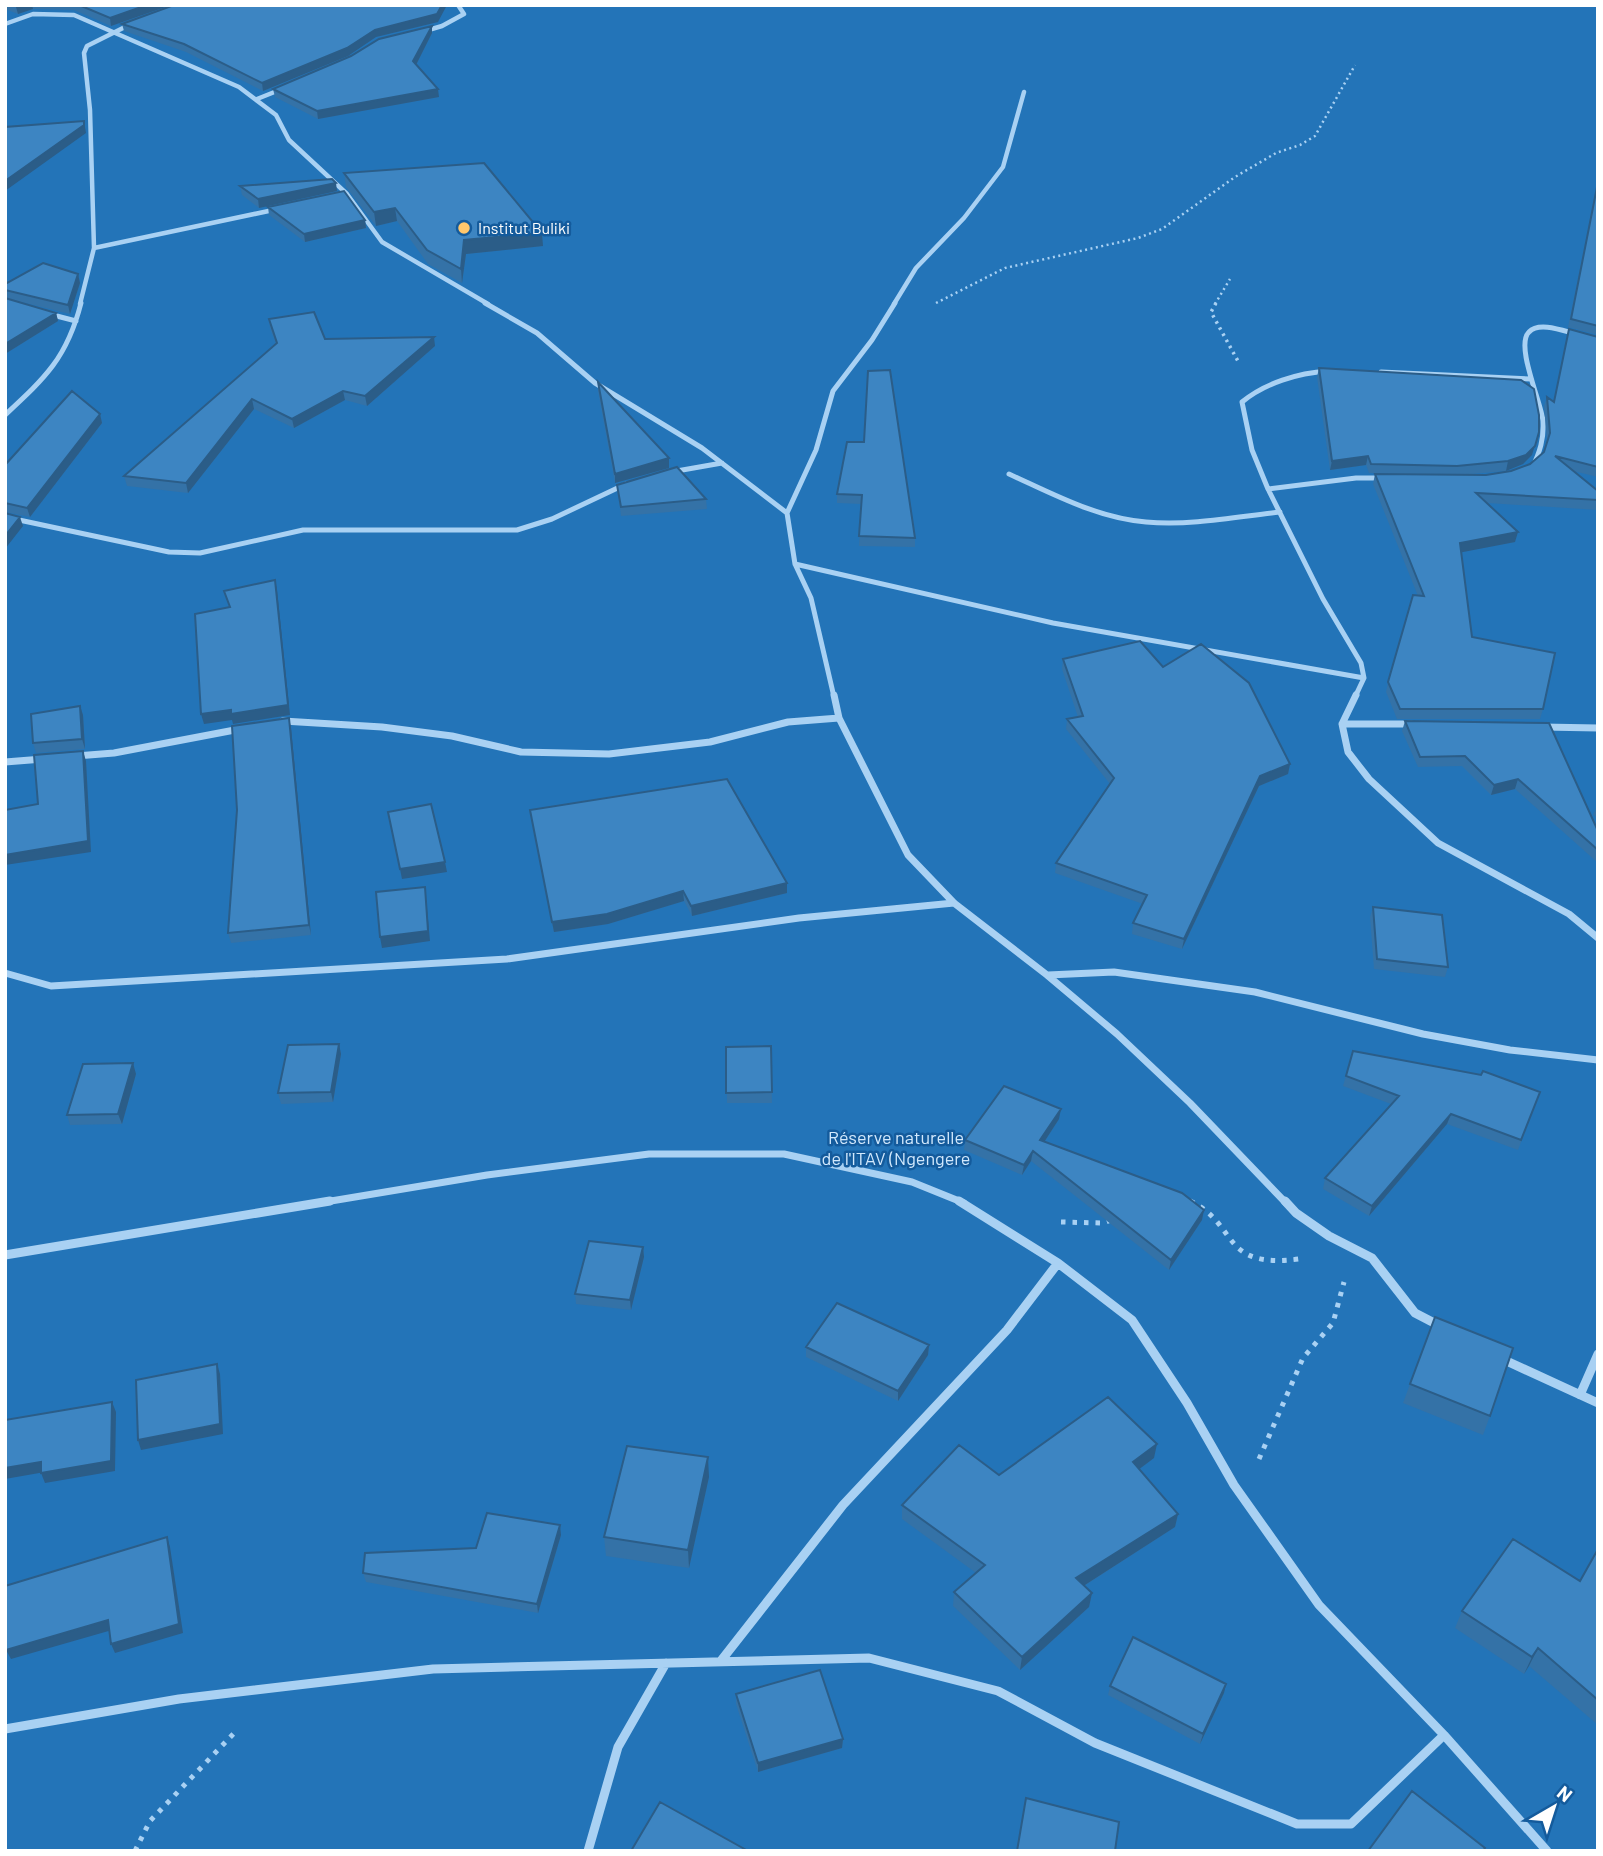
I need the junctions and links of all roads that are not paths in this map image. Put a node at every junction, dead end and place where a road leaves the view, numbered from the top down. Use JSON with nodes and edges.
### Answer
{"nodes":[{"id":1,"x":458,"y":5,"type":"edge"},
{"id":2,"x":67,"y":8,"type":"dead end"},
{"id":3,"x":63,"y":12,"type":"junction"},
{"id":4,"x":22,"y":15,"type":"junction"},
{"id":5,"x":5,"y":18,"type":"edge"},
{"id":6,"x":136,"y":22,"type":"edge"},
{"id":7,"x":5,"y":24,"type":"edge"},
{"id":8,"x":113,"y":31,"type":"junction"},
{"id":9,"x":416,"y":34,"type":"edge"},
{"id":10,"x":292,"y":85,"type":"edge"},
{"id":11,"x":1024,"y":92,"type":"dead end"},
{"id":12,"x":257,"y":99,"type":"junction"},
{"id":13,"x":347,"y":194,"type":"junction"},
{"id":14,"x":336,"y":197,"type":"edge"},
{"id":15,"x":292,"y":206,"type":"edge"},
{"id":16,"x":94,"y":248,"type":"junction"},
{"id":17,"x":40,"y":311,"type":"edge"},
{"id":18,"x":76,"y":321,"type":"junction"},
{"id":19,"x":1582,"y":336,"type":"edge"},
{"id":20,"x":1334,"y":371,"type":"edge"},
{"id":21,"x":1374,"y":372,"type":"edge"},
{"id":22,"x":1531,"y":379,"type":"junction"},
{"id":23,"x":5,"y":415,"type":"edge"},
{"id":24,"x":722,"y":463,"type":"junction"},
{"id":25,"x":1525,"y":472,"type":"edge"},
{"id":26,"x":663,"y":474,"type":"edge"},
{"id":27,"x":1009,"y":474,"type":"dead end"},
{"id":28,"x":1395,"y":477,"type":"edge"},
{"id":29,"x":637,"y":481,"type":"edge"},
{"id":30,"x":1268,"y":489,"type":"junction"},
{"id":31,"x":1280,"y":512,"type":"junction"},
{"id":32,"x":787,"y":513,"type":"junction"},
{"id":33,"x":5,"y":517,"type":"edge"},
{"id":34,"x":794,"y":564,"type":"junction"},
{"id":35,"x":1364,"y":678,"type":"junction"},
{"id":36,"x":839,"y":718,"type":"junction"},
{"id":37,"x":269,"y":723,"type":"edge"},
{"id":38,"x":1342,"y":724,"type":"junction"},
{"id":39,"x":1422,"y":724,"type":"edge"},
{"id":40,"x":1530,"y":727,"type":"edge"},
{"id":41,"x":243,"y":728,"type":"edge"},
{"id":42,"x":1598,"y":729,"type":"edge"},
{"id":43,"x":73,"y":757,"type":"edge"},
{"id":44,"x":46,"y":759,"type":"edge"},
{"id":45,"x":5,"y":762,"type":"edge"},
{"id":46,"x":954,"y":904,"type":"junction"},
{"id":47,"x":1598,"y":938,"type":"edge"},
{"id":48,"x":5,"y":973,"type":"edge"},
{"id":49,"x":1047,"y":975,"type":"junction"},
{"id":50,"x":1598,"y":1060,"type":"edge"},
{"id":51,"x":5,"y":1255,"type":"edge"},
{"id":52,"x":1058,"y":1263,"type":"junction"},
{"id":53,"x":1448,"y":1330,"type":"edge"},
{"id":54,"x":1490,"y":1353,"type":"edge"},
{"id":55,"x":1598,"y":1354,"type":"edge"},
{"id":56,"x":1580,"y":1395,"type":"junction"},
{"id":57,"x":1598,"y":1403,"type":"edge"},
{"id":58,"x":720,"y":1661,"type":"junction"},
{"id":59,"x":666,"y":1663,"type":"junction"},
{"id":60,"x":5,"y":1729,"type":"edge"},
{"id":61,"x":1444,"y":1735,"type":"junction"},
{"id":62,"x":588,"y":1851,"type":"edge"},
{"id":63,"x":1547,"y":1851,"type":"edge"}],
"edges":[{"from":1,"to":9,"type":"street"},
{"from":2,"to":3,"type":"street"},
{"from":3,"to":4,"type":"street"},
{"from":3,"to":8,"type":"street"},
{"from":4,"to":5,"type":"street"},
{"from":4,"to":7,"type":"street"},
{"from":6,"to":8,"type":"street"},
{"from":8,"to":12,"type":"street"},
{"from":8,"to":16,"type":"street"},
{"from":10,"to":12,"type":"street"},
{"from":11,"to":32,"type":"street"},
{"from":12,"to":13,"type":"street"},
{"from":13,"to":14,"type":"street"},
{"from":13,"to":24,"type":"street"},
{"from":15,"to":16,"type":"street"},
{"from":16,"to":18,"type":"street"},
{"from":17,"to":18,"type":"street"},
{"from":18,"to":23,"type":"street"},
{"from":19,"to":22,"type":"street"},
{"from":20,"to":30,"type":"street"},
{"from":21,"to":22,"type":"street"},
{"from":22,"to":25,"type":"street"},
{"from":24,"to":26,"type":"street"},
{"from":24,"to":32,"type":"street"},
{"from":27,"to":31,"type":"street"},
{"from":28,"to":30,"type":"street"},
{"from":29,"to":33,"type":"street"},
{"from":30,"to":31,"type":"street"},
{"from":31,"to":35,"type":"street"},
{"from":32,"to":34,"type":"street"},
{"from":34,"to":35,"type":"street"},
{"from":34,"to":36,"type":"street"},
{"from":35,"to":38,"type":"street"},
{"from":36,"to":37,"type":"street"},
{"from":36,"to":46,"type":"street"},
{"from":38,"to":39,"type":"street"},
{"from":38,"to":47,"type":"street"},
{"from":40,"to":42,"type":"street"},
{"from":41,"to":43,"type":"street"},
{"from":44,"to":45,"type":"street"},
{"from":46,"to":48,"type":"street"},
{"from":46,"to":49,"type":"street"},
{"from":49,"to":50,"type":"street"},
{"from":49,"to":53,"type":"street"},
{"from":51,"to":52,"type":"street"},
{"from":52,"to":58,"type":"street"},
{"from":52,"to":61,"type":"street"},
{"from":54,"to":56,"type":"street"},
{"from":55,"to":56,"type":"street"},
{"from":56,"to":57,"type":"street"},
{"from":58,"to":59,"type":"street"},
{"from":58,"to":61,"type":"street"},
{"from":59,"to":60,"type":"street"},
{"from":59,"to":62,"type":"street"},
{"from":61,"to":63,"type":"street"}]}
